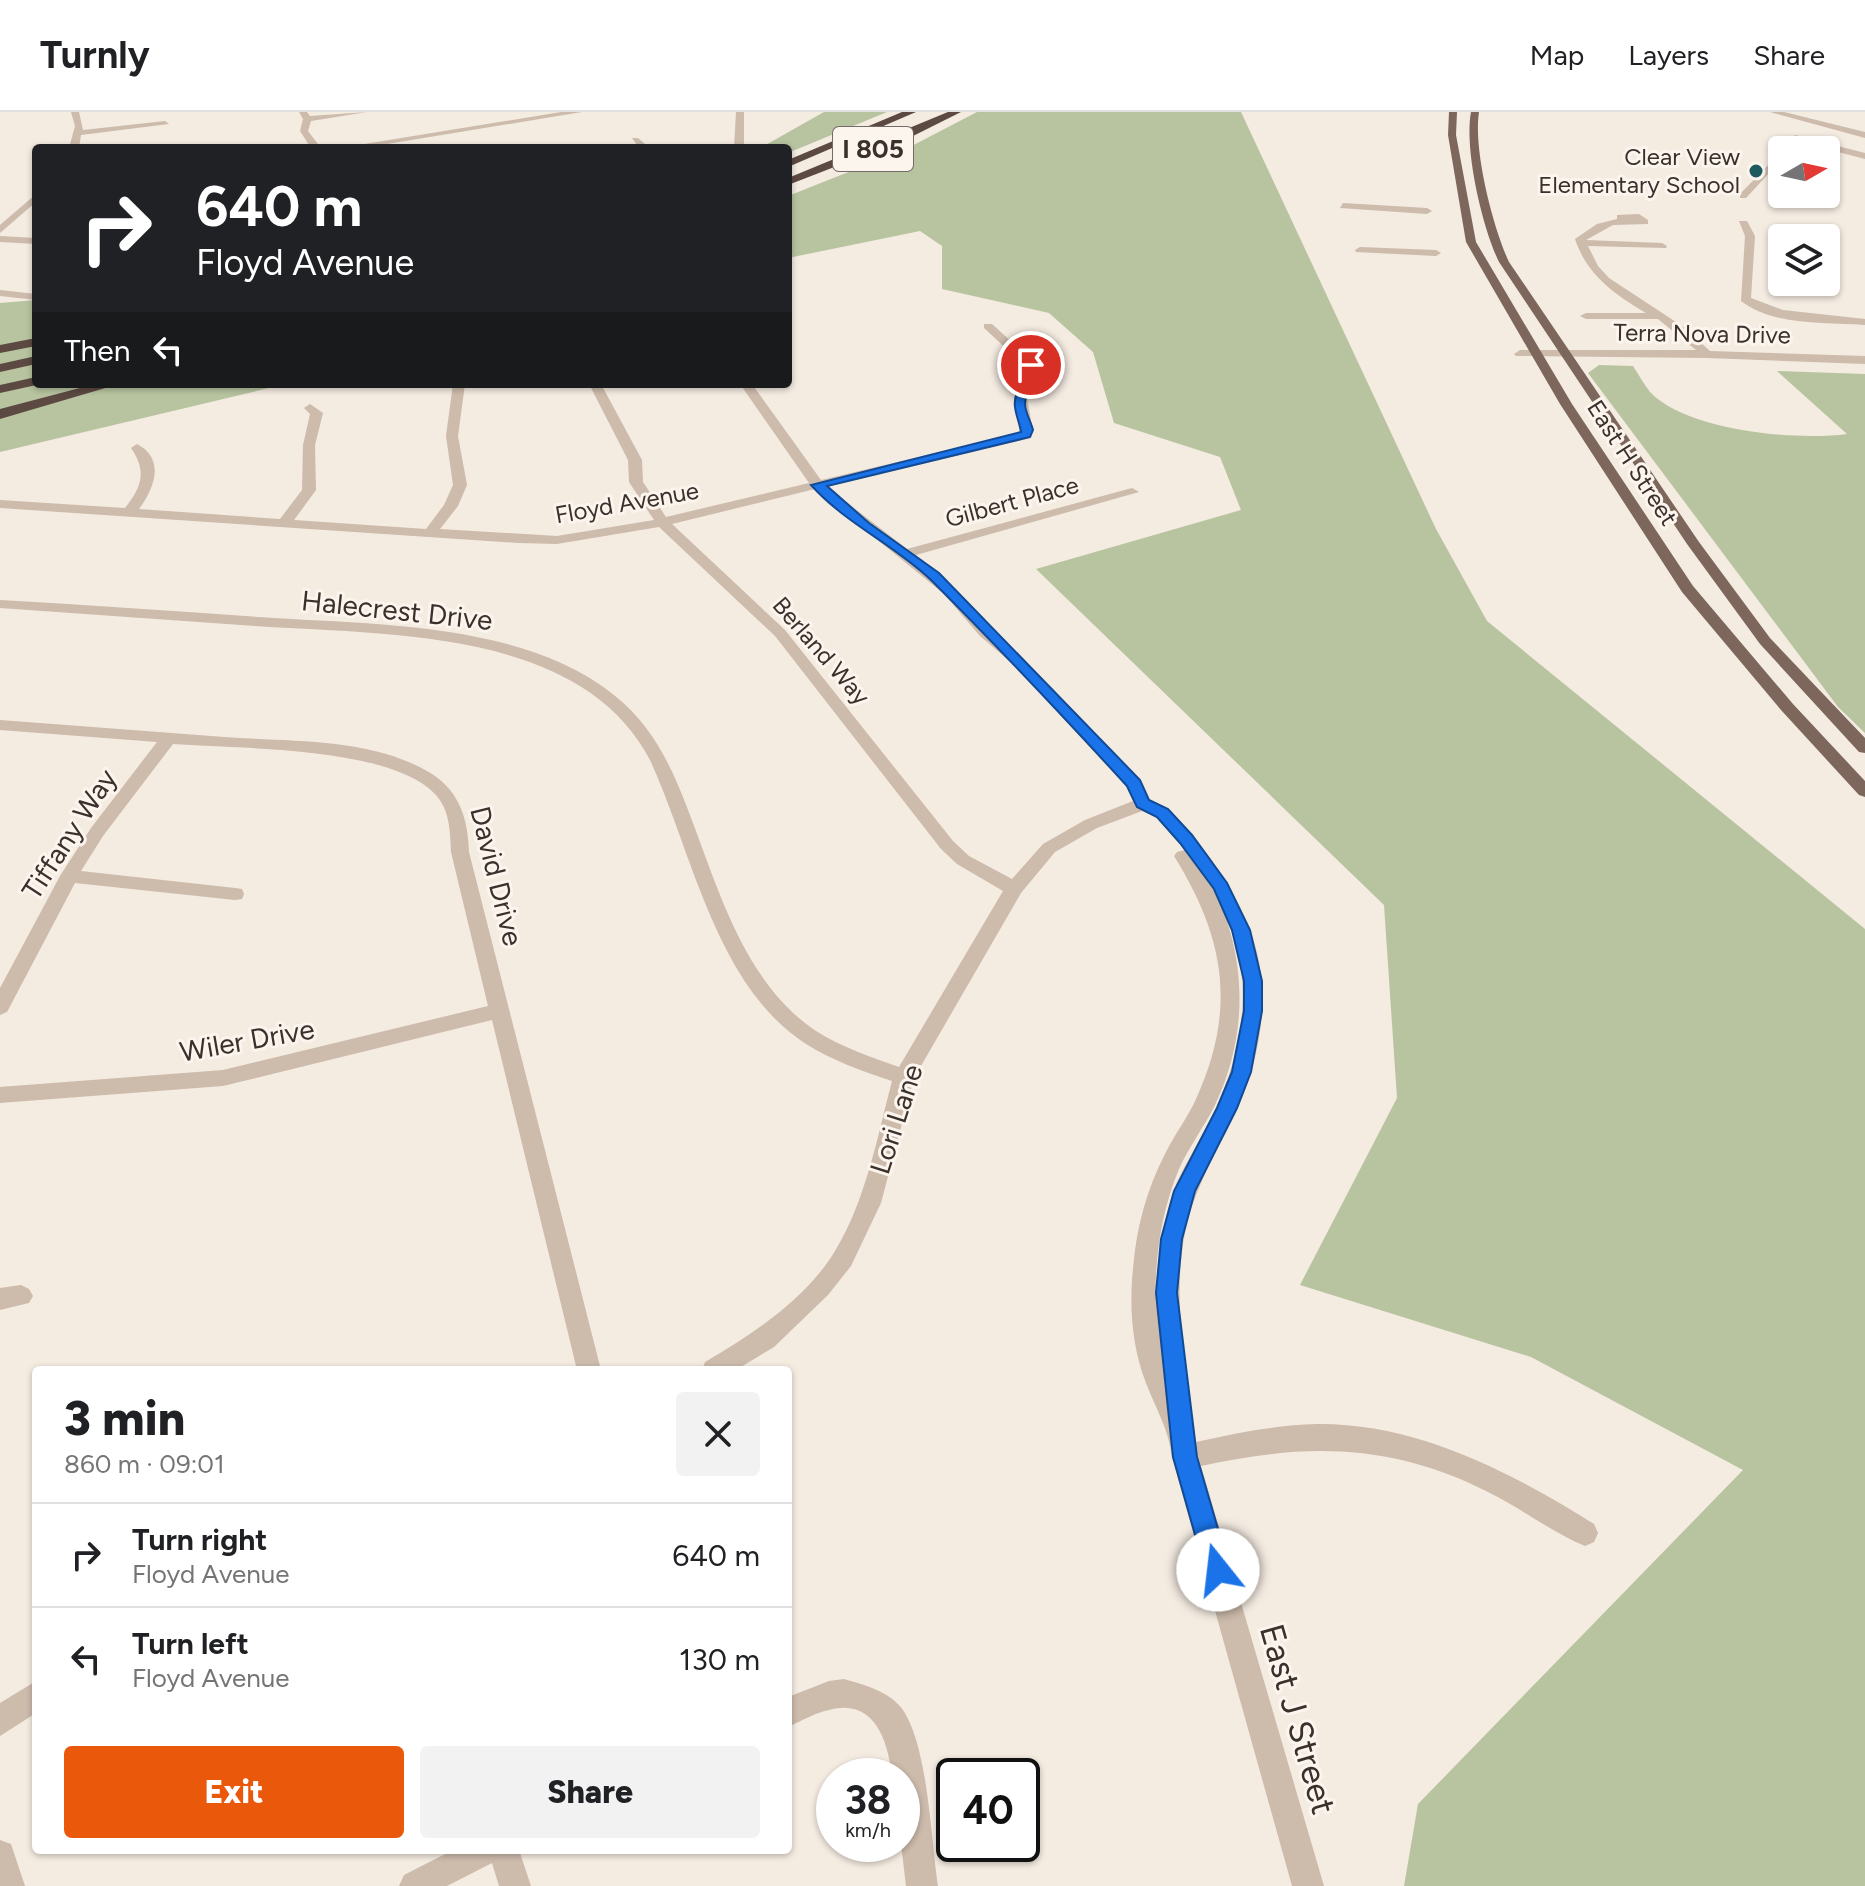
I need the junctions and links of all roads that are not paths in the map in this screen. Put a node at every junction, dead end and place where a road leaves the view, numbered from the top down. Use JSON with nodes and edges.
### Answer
{"nodes":[{"id":1,"x":75,"y":112,"type":"edge"},
{"id":2,"x":363,"y":112,"type":"edge"},
{"id":3,"x":578,"y":112,"type":"edge"},
{"id":4,"x":740,"y":112,"type":"edge"},
{"id":5,"x":911,"y":112,"type":"edge"},
{"id":6,"x":956,"y":112,"type":"edge"},
{"id":7,"x":1453,"y":112,"type":"edge"},
{"id":8,"x":1475,"y":112,"type":"edge"},
{"id":9,"x":1774,"y":112,"type":"edge"},
{"id":10,"x":305,"y":116,"type":"edge"},
{"id":11,"x":1817,"y":122,"type":"junction"},
{"id":12,"x":165,"y":124,"type":"dead end"},
{"id":13,"x":78,"y":133,"type":"junction"},
{"id":14,"x":1865,"y":135,"type":"edge"},
{"id":15,"x":1797,"y":136,"type":"edge"},
{"id":16,"x":635,"y":140,"type":"dead end"},
{"id":17,"x":75,"y":144,"type":"edge"},
{"id":18,"x":313,"y":144,"type":"edge"},
{"id":19,"x":371,"y":144,"type":"edge"},
{"id":20,"x":640,"y":144,"type":"edge"},
{"id":21,"x":739,"y":144,"type":"edge"},
{"id":22,"x":1840,"y":150,"type":"edge"},
{"id":23,"x":1865,"y":156,"type":"edge"},
{"id":24,"x":792,"y":162,"type":"edge"},
{"id":25,"x":1768,"y":169,"type":"edge"},
{"id":26,"x":792,"y":180,"type":"edge"},
{"id":27,"x":1743,"y":196,"type":"dead end"},
{"id":28,"x":32,"y":201,"type":"edge"},
{"id":29,"x":1343,"y":206,"type":"dead end"},
{"id":30,"x":1427,"y":211,"type":"dead end"},
{"id":31,"x":1623,"y":221,"type":"dead end"},
{"id":32,"x":1743,"y":223,"type":"dead end"},
{"id":33,"x":0,"y":230,"type":"edge"},
{"id":34,"x":0,"y":239,"type":"edge"},
{"id":35,"x":32,"y":241,"type":"edge"},
{"id":36,"x":1581,"y":243,"type":"junction"},
{"id":37,"x":1662,"y":246,"type":"dead end"},
{"id":38,"x":1360,"y":250,"type":"dead end"},
{"id":39,"x":1436,"y":253,"type":"dead end"},
{"id":40,"x":0,"y":293,"type":"edge"},
{"id":41,"x":32,"y":297,"type":"edge"},
{"id":42,"x":1586,"y":316,"type":"dead end"},
{"id":43,"x":1659,"y":316,"type":"junction"},
{"id":44,"x":1865,"y":322,"type":"edge"},
{"id":45,"x":988,"y":326,"type":"dead end"},
{"id":46,"x":1681,"y":330,"type":"junction"},
{"id":47,"x":32,"y":332,"type":"edge"},
{"id":48,"x":0,"y":336,"type":"edge"},
{"id":49,"x":32,"y":343,"type":"edge"},
{"id":50,"x":0,"y":349,"type":"edge"},
{"id":51,"x":1520,"y":354,"type":"dead end"},
{"id":52,"x":1539,"y":354,"type":"junction"},
{"id":53,"x":1692,"y":354,"type":"junction"},
{"id":54,"x":1707,"y":354,"type":"junction"},
{"id":55,"x":1567,"y":355,"type":"junction"},
{"id":56,"x":1865,"y":360,"type":"edge"},
{"id":57,"x":32,"y":361,"type":"edge"},
{"id":58,"x":0,"y":368,"type":"edge"},
{"id":59,"x":32,"y":382,"type":"edge"},
{"id":60,"x":97,"y":388,"type":"edge"},
{"id":61,"x":458,"y":388,"type":"edge"},
{"id":62,"x":597,"y":388,"type":"edge"},
{"id":63,"x":749,"y":388,"type":"edge"},
{"id":64,"x":0,"y":389,"type":"edge"},
{"id":65,"x":310,"y":408,"type":"dead end"},
{"id":66,"x":0,"y":414,"type":"edge"},
{"id":67,"x":137,"y":448,"type":"dead end"},
{"id":68,"x":818,"y":485,"type":"junction"},
{"id":69,"x":1132,"y":492,"type":"dead end"},
{"id":70,"x":0,"y":504,"type":"edge"},
{"id":71,"x":129,"y":512,"type":"junction"},
{"id":72,"x":662,"y":522,"type":"junction"},
{"id":73,"x":284,"y":523,"type":"junction"},
{"id":74,"x":431,"y":532,"type":"junction"},
{"id":75,"x":904,"y":554,"type":"junction"},
{"id":76,"x":0,"y":604,"type":"edge"},
{"id":77,"x":0,"y":725,"type":"edge"},
{"id":78,"x":169,"y":738,"type":"junction"},
{"id":79,"x":1865,"y":748,"type":"edge"},
{"id":80,"x":1865,"y":791,"type":"edge"},
{"id":81,"x":1143,"y":804,"type":"junction"},
{"id":82,"x":69,"y":876,"type":"junction"},
{"id":83,"x":1014,"y":889,"type":"junction"},
{"id":84,"x":235,"y":894,"type":"dead end"},
{"id":85,"x":0,"y":1007,"type":"edge"},
{"id":86,"x":499,"y":1011,"type":"junction"},
{"id":87,"x":904,"y":1077,"type":"junction"},
{"id":88,"x":0,"y":1095,"type":"edge"},
{"id":89,"x":588,"y":1366,"type":"edge"},
{"id":90,"x":721,"y":1366,"type":"edge"},
{"id":91,"x":1183,"y":1444,"type":"junction"},
{"id":92,"x":1585,"y":1533,"type":"dead end"},
{"id":93,"x":32,"y":1698,"type":"edge"},
{"id":94,"x":792,"y":1710,"type":"edge"},
{"id":95,"x":0,"y":1721,"type":"edge"},
{"id":96,"x":477,"y":1854,"type":"edge"},
{"id":97,"x":505,"y":1854,"type":"edge"},
{"id":98,"x":0,"y":1855,"type":"edge"},
{"id":99,"x":9,"y":1886,"type":"edge"},
{"id":100,"x":415,"y":1886,"type":"edge"},
{"id":101,"x":515,"y":1886,"type":"edge"},
{"id":102,"x":922,"y":1886,"type":"edge"},
{"id":103,"x":1308,"y":1886,"type":"edge"}],
"edges":[{"from":1,"to":13,"type":"street"},
{"from":2,"to":10,"type":"street"},
{"from":3,"to":19,"type":"street"},
{"from":4,"to":21,"type":"street"},
{"from":5,"to":24,"type":"highway","number":"I 805"},
{"from":6,"to":26,"type":"highway","number":"I 805"},
{"from":7,"to":52,"type":"main road","name":"East H Street"},
{"from":8,"to":55,"type":"main road","name":"East H Street"},
{"from":9,"to":11,"type":"street"},
{"from":10,"to":18,"type":"street"},
{"from":11,"to":14,"type":"street"},
{"from":11,"to":15,"type":"street"},
{"from":12,"to":13,"type":"street"},
{"from":13,"to":17,"type":"street"},
{"from":16,"to":20,"type":"street"},
{"from":22,"to":23,"type":"street"},
{"from":25,"to":27,"type":"street"},
{"from":28,"to":33,"type":"street"},
{"from":29,"to":30,"type":"street"},
{"from":31,"to":36,"type":"street"},
{"from":32,"to":44,"type":"street"},
{"from":34,"to":35,"type":"street"},
{"from":36,"to":37,"type":"street"},
{"from":36,"to":43,"type":"street"},
{"from":38,"to":39,"type":"street"},
{"from":40,"to":41,"type":"street"},
{"from":42,"to":43,"type":"street"},
{"from":43,"to":46,"type":"street"},
{"from":45,"to":68,"type":"street","name":"Floyd Avenue"},
{"from":46,"to":53,"type":"street"},
{"from":46,"to":54,"type":"street"},
{"from":47,"to":48,"type":"highway"},
{"from":49,"to":50,"type":"highway"},
{"from":51,"to":52,"type":"street","name":"Terra Nova Drive"},
{"from":52,"to":55,"type":"street","name":"Terra Nova Drive"},
{"from":52,"to":80,"type":"main road","name":"East H Street"},
{"from":53,"to":54,"type":"street","name":"Terra Nova Drive"},
{"from":53,"to":55,"type":"street","name":"Terra Nova Drive"},
{"from":54,"to":56,"type":"street","name":"Terra Nova Drive"},
{"from":55,"to":79,"type":"main road","name":"East H Street"},
{"from":57,"to":58,"type":"highway"},
{"from":59,"to":64,"type":"highway"},
{"from":60,"to":66,"type":"highway"},
{"from":61,"to":74,"type":"street"},
{"from":62,"to":72,"type":"street","name":"Berland Way"},
{"from":63,"to":68,"type":"street","name":"East J Street"},
{"from":65,"to":73,"type":"street"},
{"from":67,"to":71,"type":"street"},
{"from":68,"to":72,"type":"street","name":"Floyd Avenue"},
{"from":68,"to":75,"type":"street","name":"East J Street"},
{"from":69,"to":75,"type":"street","name":"Gilbert Place"},
{"from":70,"to":71,"type":"street","name":"Floyd Avenue"},
{"from":71,"to":73,"type":"street","name":"Floyd Avenue"},
{"from":72,"to":74,"type":"street","name":"Floyd Avenue"},
{"from":72,"to":83,"type":"street","name":"Berland Way"},
{"from":73,"to":74,"type":"street","name":"Floyd Avenue"},
{"from":75,"to":81,"type":"street","name":"East J Street"},
{"from":76,"to":87,"type":"street","name":"Halecrest Drive"},
{"from":77,"to":78,"type":"street","name":"David Drive"},
{"from":78,"to":82,"type":"street","name":"Tiffany Way"},
{"from":78,"to":86,"type":"street","name":"David Drive"},
{"from":81,"to":83,"type":"street","name":"Lori Lane"},
{"from":81,"to":91,"type":"street","name":"East J Street"},
{"from":82,"to":84,"type":"street"},
{"from":82,"to":85,"type":"street","name":"Tiffany Way"},
{"from":83,"to":87,"type":"street","name":"Lori Lane"},
{"from":86,"to":88,"type":"street","name":"Wiler Drive"},
{"from":86,"to":89,"type":"street","name":"David Drive"},
{"from":87,"to":90,"type":"street","name":"Lori Lane"},
{"from":91,"to":92,"type":"street"},
{"from":91,"to":103,"type":"street","name":"East J Street"},
{"from":93,"to":95,"type":"street"},
{"from":94,"to":102,"type":"street"},
{"from":96,"to":100,"type":"street"},
{"from":97,"to":101,"type":"street"},
{"from":98,"to":99,"type":"street"}]}
